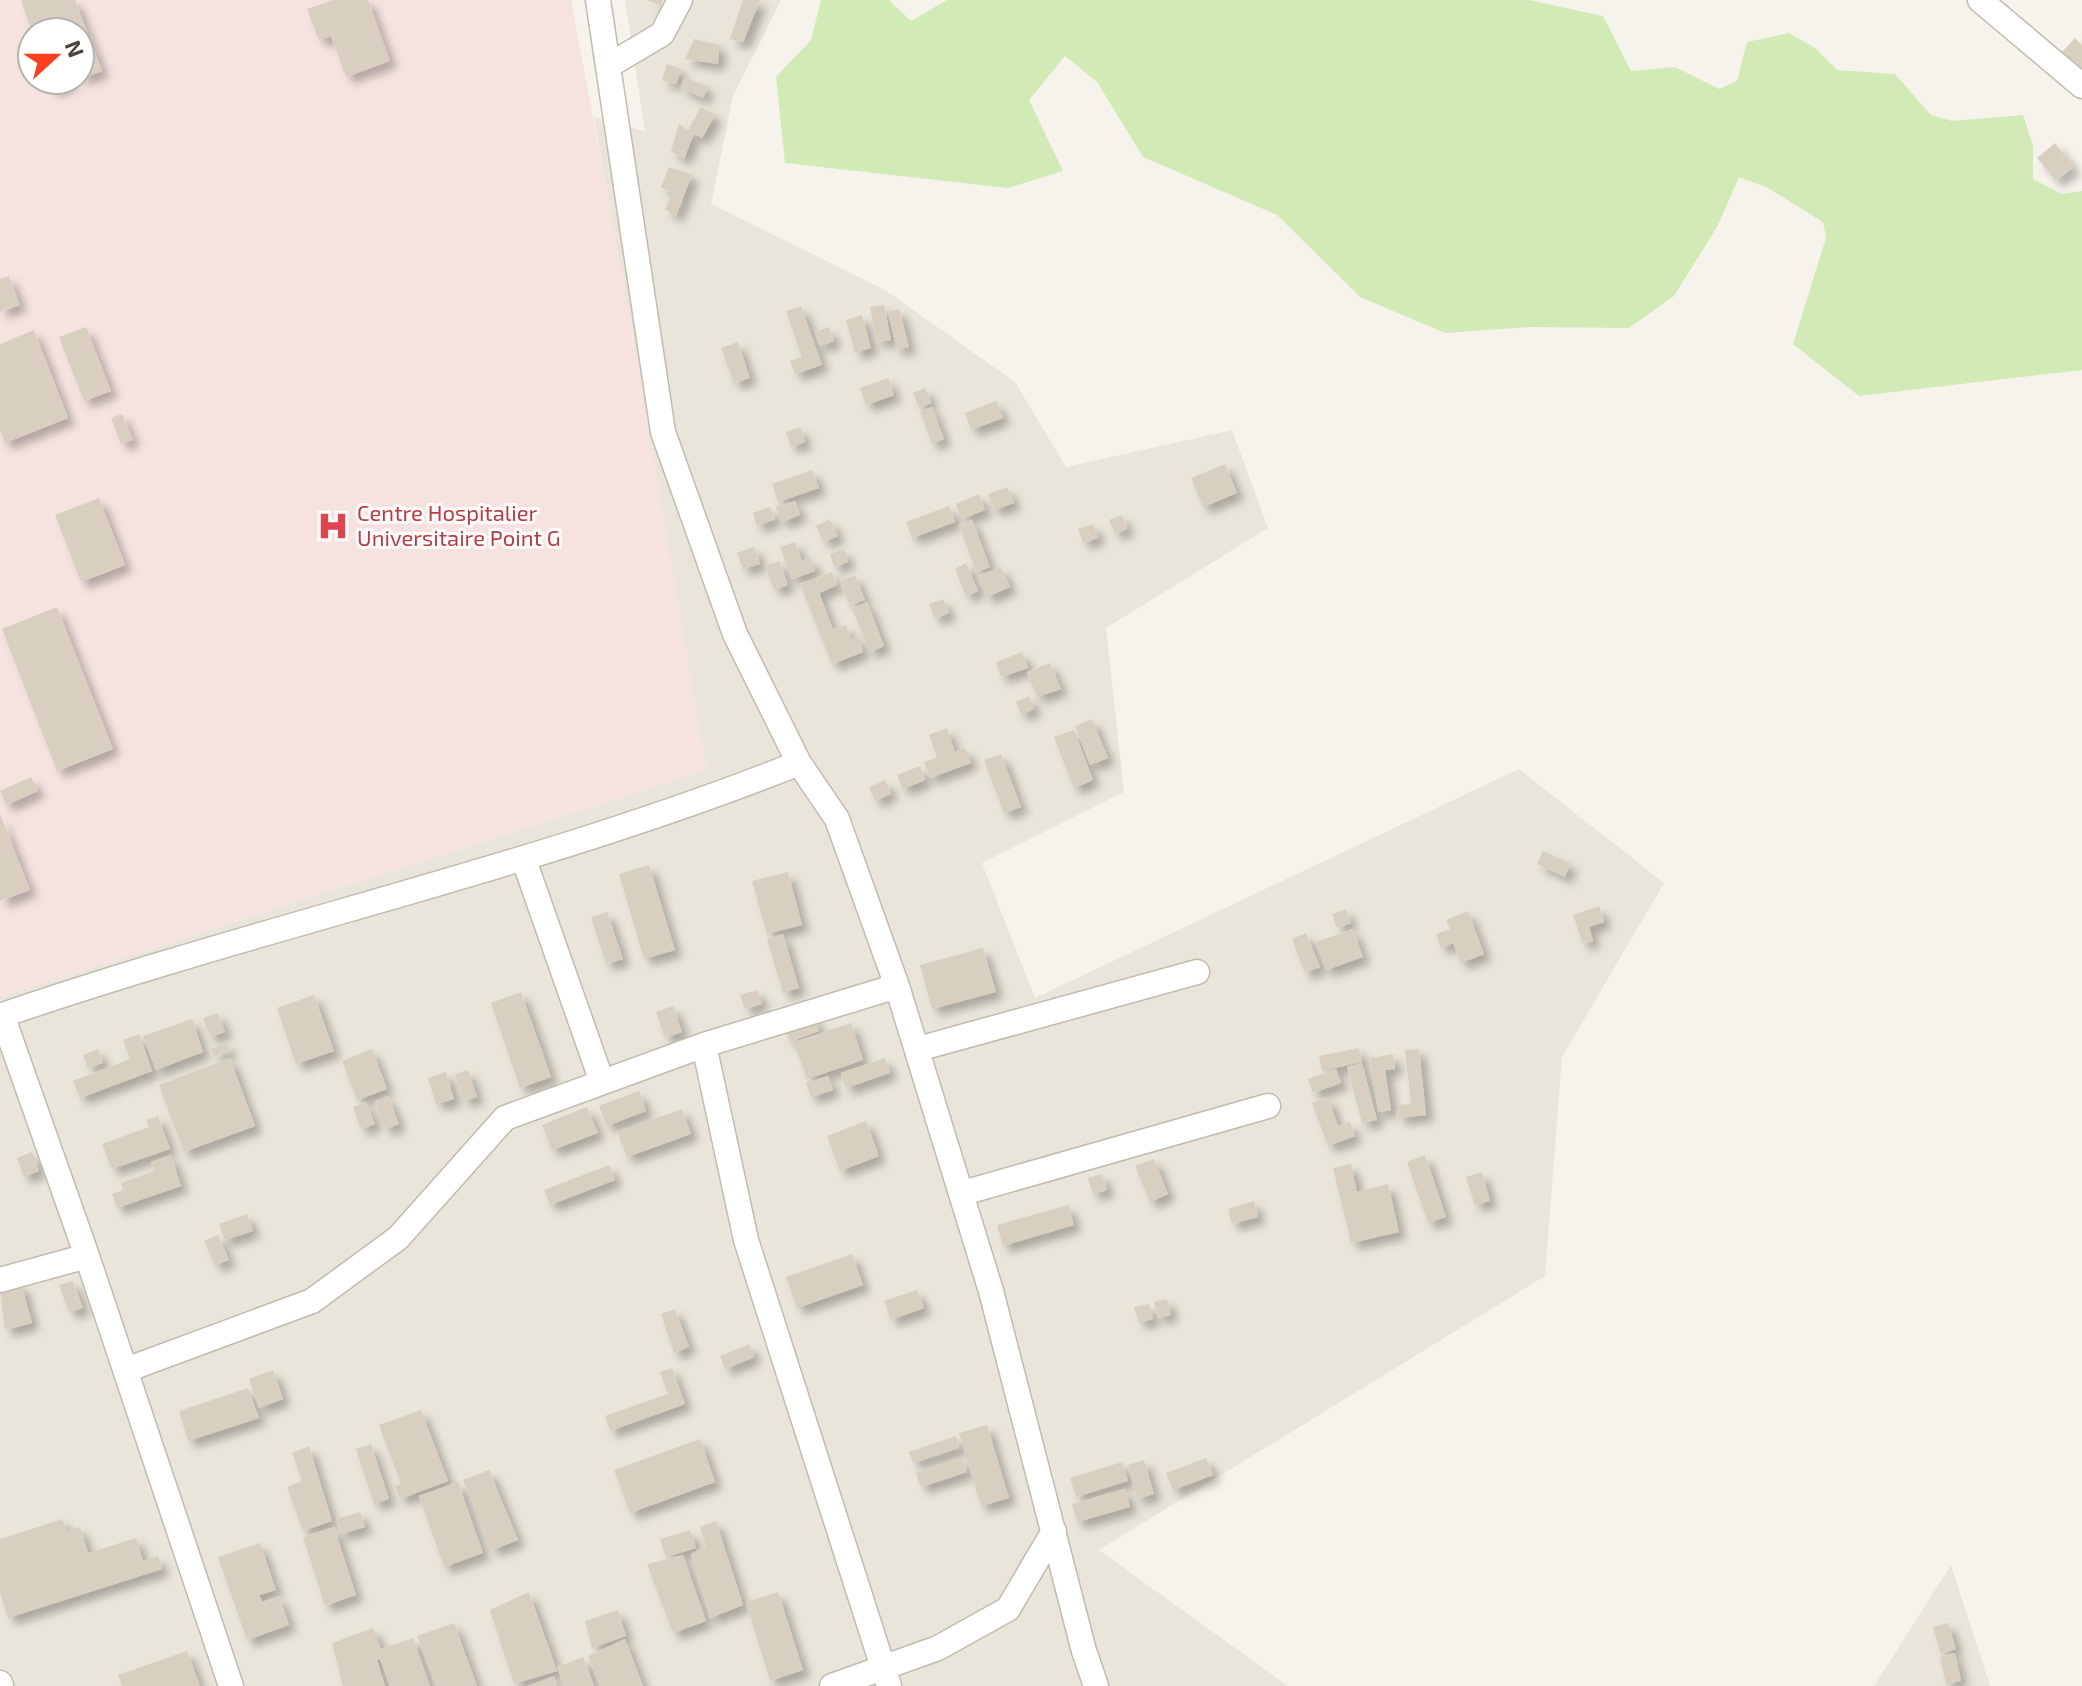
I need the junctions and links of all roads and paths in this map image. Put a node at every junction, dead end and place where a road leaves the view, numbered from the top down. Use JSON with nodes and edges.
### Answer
{"nodes":[{"id":1,"x":598,"y":0,"type":"edge"},
{"id":2,"x":680,"y":0,"type":"edge"},
{"id":3,"x":1980,"y":0,"type":"edge"},
{"id":4,"x":608,"y":66,"type":"junction"},
{"id":5,"x":2082,"y":86,"type":"edge"},
{"id":6,"x":799,"y":763,"type":"junction"},
{"id":7,"x":524,"y":860,"type":"junction"},
{"id":8,"x":1197,"y":972,"type":"dead end"},
{"id":9,"x":897,"y":986,"type":"junction"},
{"id":10,"x":1,"y":1016,"type":"edge"},
{"id":11,"x":704,"y":1045,"type":"junction"},
{"id":12,"x":918,"y":1049,"type":"junction"},
{"id":13,"x":602,"y":1082,"type":"junction"},
{"id":14,"x":1268,"y":1106,"type":"dead end"},
{"id":15,"x":963,"y":1193,"type":"junction"},
{"id":16,"x":87,"y":1256,"type":"junction"},
{"id":17,"x":0,"y":1280,"type":"edge"},
{"id":18,"x":126,"y":1370,"type":"junction"},
{"id":19,"x":1054,"y":1531,"type":"junction"},
{"id":20,"x":886,"y":1677,"type":"edge"},
{"id":21,"x":231,"y":1686,"type":"edge"},
{"id":22,"x":832,"y":1686,"type":"edge"},
{"id":23,"x":1096,"y":1686,"type":"edge"}],
"edges":[{"from":1,"to":4,"type":"street"},
{"from":2,"to":4,"type":"street"},
{"from":3,"to":5,"type":"street"},
{"from":4,"to":6,"type":"street"},
{"from":6,"to":7,"type":"street"},
{"from":6,"to":9,"type":"street"},
{"from":7,"to":10,"type":"street"},
{"from":7,"to":13,"type":"street"},
{"from":8,"to":12,"type":"street"},
{"from":9,"to":11,"type":"street"},
{"from":9,"to":12,"type":"street"},
{"from":10,"to":16,"type":"street"},
{"from":11,"to":13,"type":"street"},
{"from":11,"to":20,"type":"street"},
{"from":12,"to":15,"type":"street"},
{"from":13,"to":18,"type":"street"},
{"from":14,"to":15,"type":"street"},
{"from":15,"to":19,"type":"street"},
{"from":16,"to":17,"type":"street"},
{"from":16,"to":18,"type":"street"},
{"from":18,"to":21,"type":"street"},
{"from":19,"to":20,"type":"street"},
{"from":19,"to":23,"type":"street"},
{"from":20,"to":22,"type":"street"}]}
